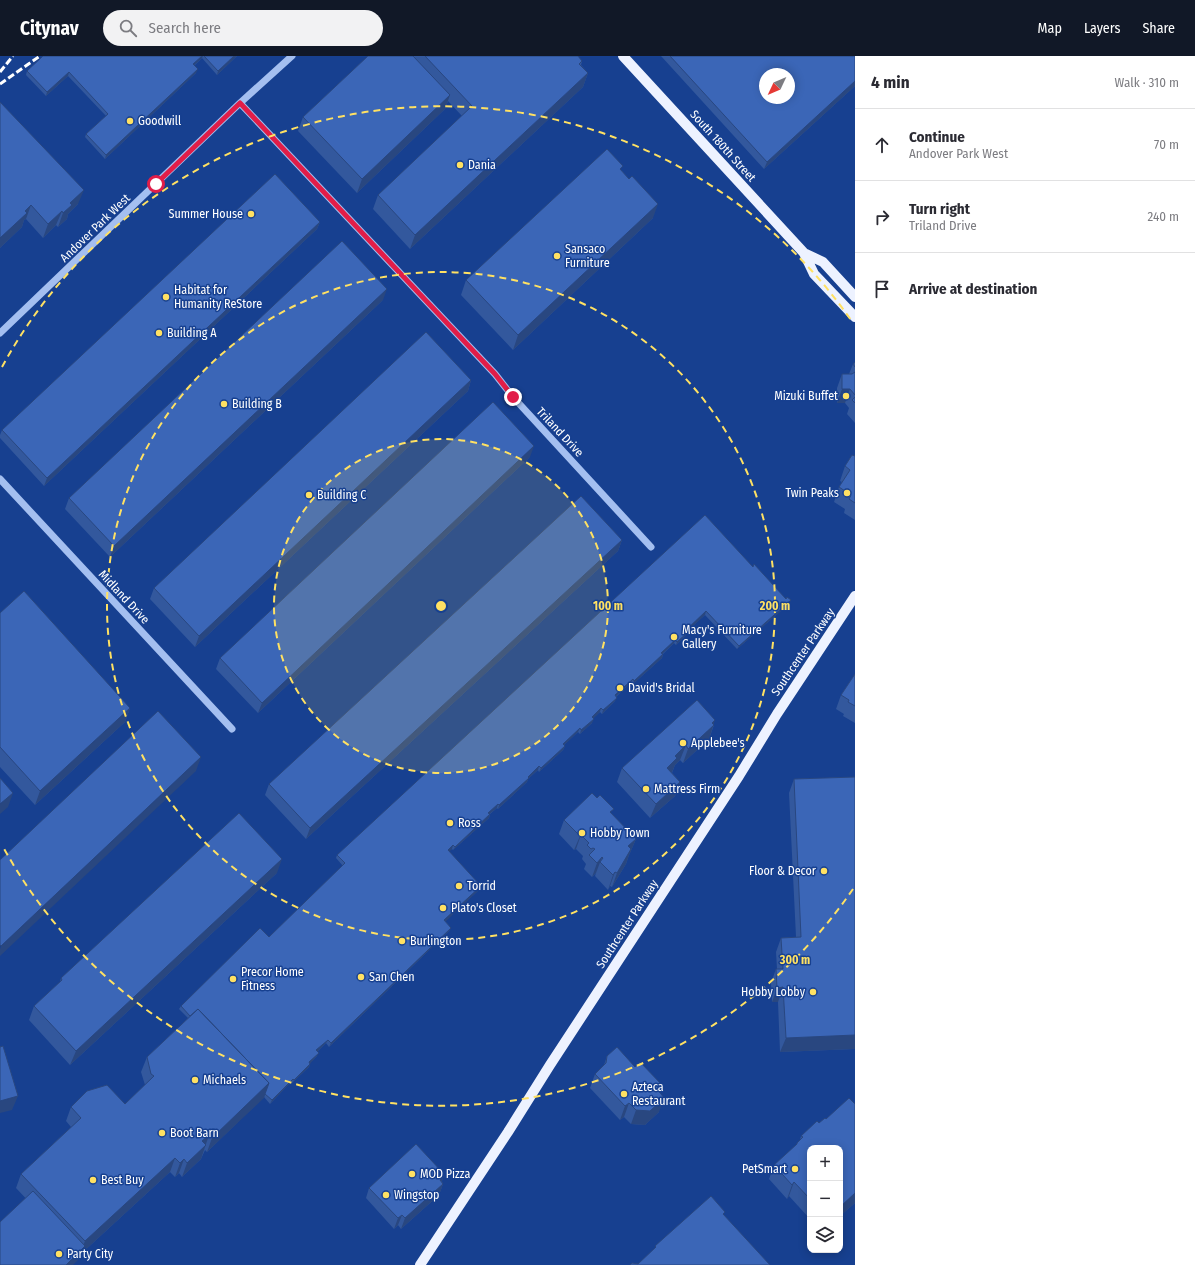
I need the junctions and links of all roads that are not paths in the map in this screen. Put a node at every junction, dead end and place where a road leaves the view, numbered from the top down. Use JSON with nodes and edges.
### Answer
{"nodes":[{"id":1,"x":292,"y":56,"type":"edge"},
{"id":2,"x":623,"y":56,"type":"edge"},
{"id":3,"x":240,"y":103,"type":"junction"},
{"id":4,"x":804,"y":253,"type":"junction"},
{"id":5,"x":855,"y":296,"type":"edge"},
{"id":6,"x":855,"y":317,"type":"edge"},
{"id":7,"x":0,"y":333,"type":"edge"},
{"id":8,"x":0,"y":479,"type":"edge"},
{"id":9,"x":651,"y":547,"type":"dead end"},
{"id":10,"x":855,"y":596,"type":"edge"},
{"id":11,"x":232,"y":730,"type":"dead end"},
{"id":12,"x":420,"y":1265,"type":"edge"}],
"edges":[{"from":1,"to":3,"type":"street","name":"Andover Park West"},
{"from":2,"to":4,"type":"main road","name":"South 180th Street"},
{"from":3,"to":7,"type":"street","name":"Andover Park West"},
{"from":3,"to":9,"type":"street","name":"Triland Drive"},
{"from":4,"to":5,"type":"main road","name":"South 180th Street"},
{"from":4,"to":6,"type":"main road","name":"South 180th Street"},
{"from":8,"to":11,"type":"street","name":"Midland Drive"},
{"from":10,"to":12,"type":"main road","name":"Southcenter Parkway"}]}
